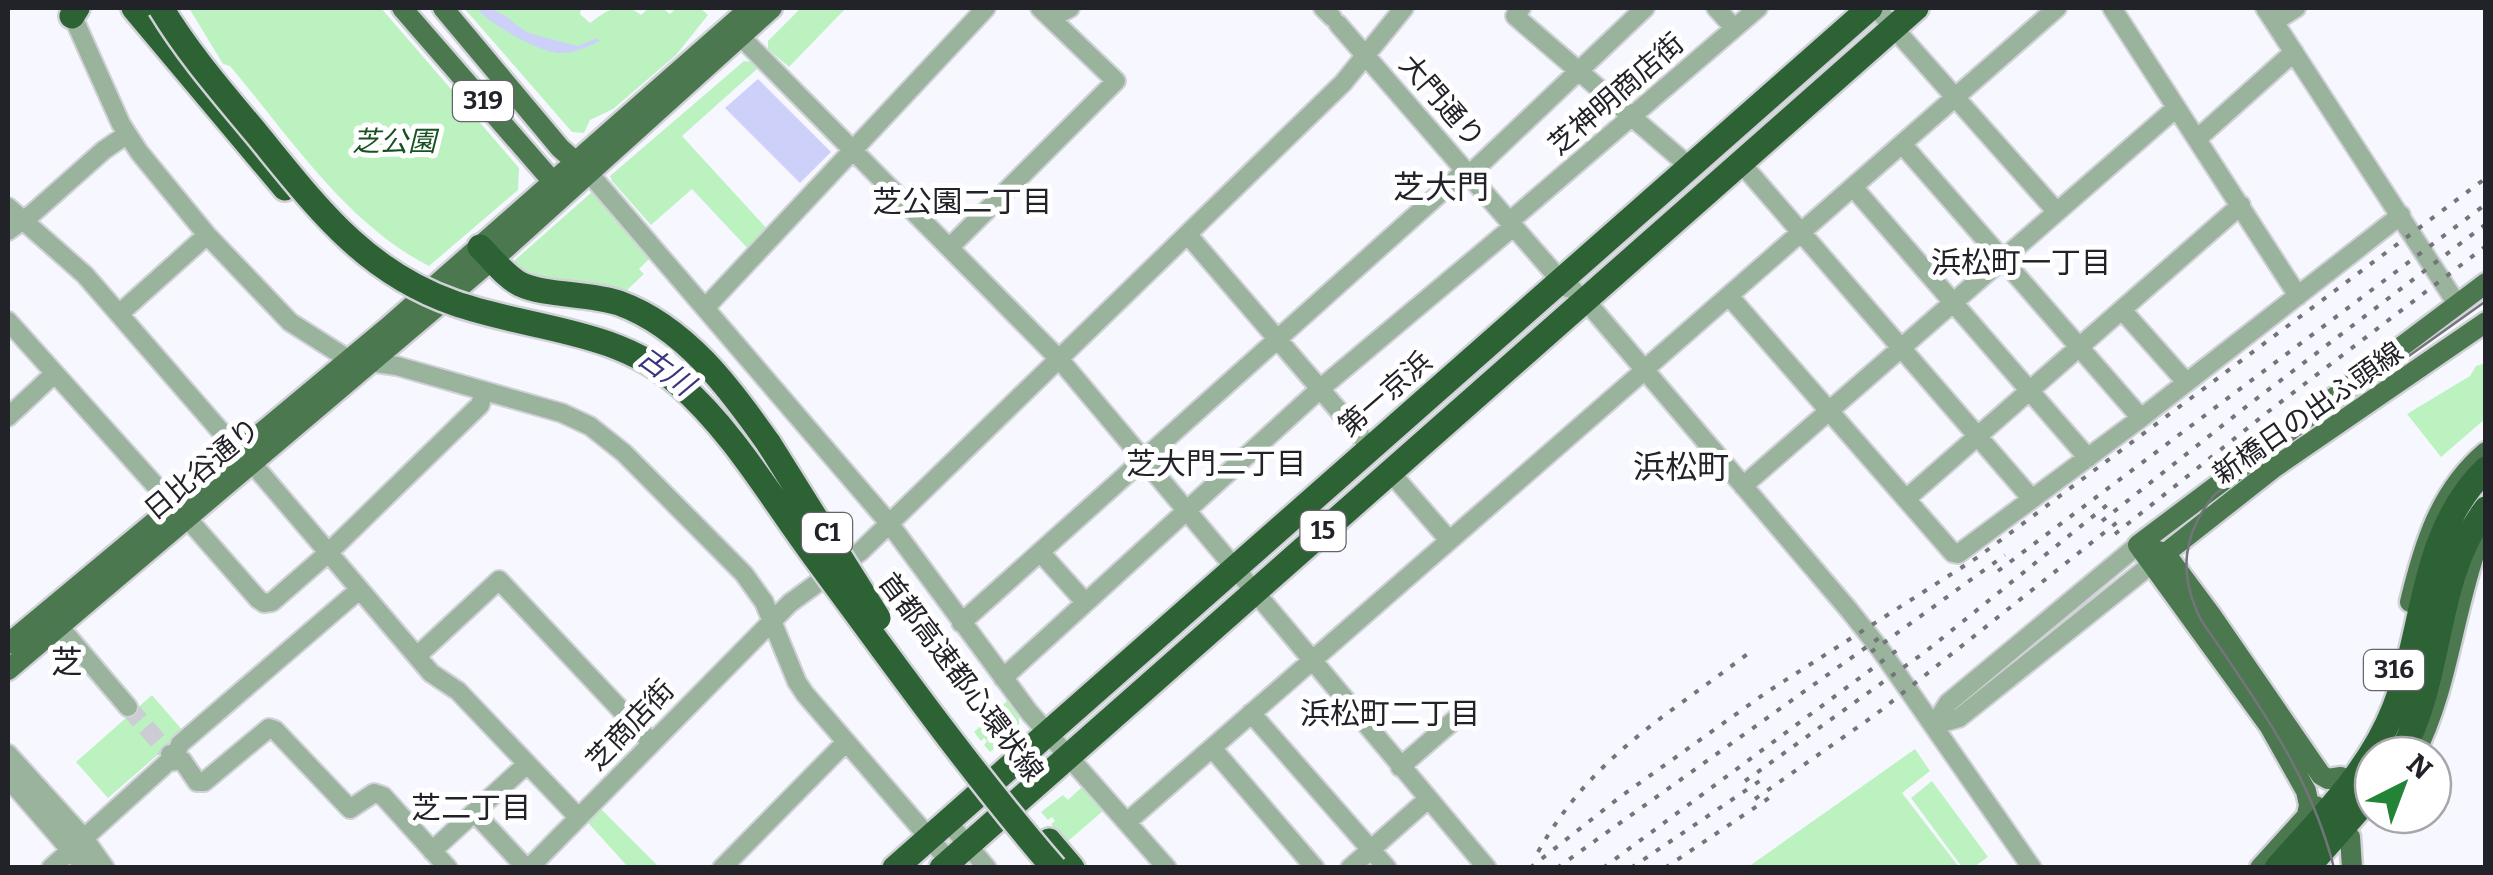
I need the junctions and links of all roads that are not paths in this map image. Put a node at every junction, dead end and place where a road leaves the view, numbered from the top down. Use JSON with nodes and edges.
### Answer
{"nodes":[{"id":1,"x":134,"y":8,"type":"edge"},
{"id":2,"x":161,"y":8,"type":"edge"},
{"id":3,"x":178,"y":8,"type":"edge"},
{"id":4,"x":402,"y":8,"type":"edge"},
{"id":5,"x":443,"y":8,"type":"edge"},
{"id":6,"x":750,"y":8,"type":"edge"},
{"id":7,"x":772,"y":8,"type":"edge"},
{"id":8,"x":986,"y":8,"type":"edge"},
{"id":9,"x":1070,"y":8,"type":"edge"},
{"id":10,"x":1404,"y":8,"type":"edge"},
{"id":11,"x":1521,"y":8,"type":"edge"},
{"id":12,"x":1646,"y":8,"type":"edge"},
{"id":13,"x":1716,"y":8,"type":"edge"},
{"id":14,"x":1758,"y":8,"type":"edge"},
{"id":15,"x":1873,"y":8,"type":"edge"},
{"id":16,"x":1916,"y":8,"type":"edge"},
{"id":17,"x":2057,"y":8,"type":"edge"},
{"id":18,"x":2112,"y":8,"type":"edge"},
{"id":19,"x":2296,"y":8,"type":"edge"},
{"id":20,"x":72,"y":10,"type":"edge"},
{"id":21,"x":1046,"y":13,"type":"edge"},
{"id":22,"x":2270,"y":15,"type":"edge"},
{"id":23,"x":1331,"y":16,"type":"edge"},
{"id":24,"x":1734,"y":28,"type":"junction"},
{"id":25,"x":1894,"y":28,"type":"junction"},
{"id":26,"x":741,"y":36,"type":"junction"},
{"id":27,"x":2294,"y":52,"type":"junction"},
{"id":28,"x":1366,"y":57,"type":"junction"},
{"id":29,"x":1578,"y":71,"type":"junction"},
{"id":30,"x":1954,"y":98,"type":"junction"},
{"id":31,"x":2176,"y":108,"type":"junction"},
{"id":32,"x":1632,"y":117,"type":"junction"},
{"id":33,"x":126,"y":135,"type":"junction"},
{"id":34,"x":2197,"y":139,"type":"junction"},
{"id":35,"x":1902,"y":144,"type":"junction"},
{"id":36,"x":854,"y":149,"type":"junction"},
{"id":37,"x":1741,"y":163,"type":"junction"},
{"id":38,"x":1690,"y":167,"type":"junction"},
{"id":39,"x":582,"y":168,"type":"junction"},
{"id":40,"x":1468,"y":172,"type":"junction"},
{"id":41,"x":1853,"y":187,"type":"junction"},
{"id":42,"x":559,"y":189,"type":"junction"},
{"id":43,"x":2241,"y":205,"type":"junction"},
{"id":44,"x":2057,"y":212,"type":"junction"},
{"id":45,"x":2401,"y":215,"type":"junction"},
{"id":46,"x":12,"y":219,"type":"edge"},
{"id":47,"x":1512,"y":224,"type":"junction"},
{"id":48,"x":1801,"y":232,"type":"junction"},
{"id":49,"x":1188,"y":234,"type":"junction"},
{"id":50,"x":207,"y":235,"type":"junction"},
{"id":51,"x":950,"y":247,"type":"junction"},
{"id":52,"x":2003,"y":260,"type":"junction"},
{"id":53,"x":502,"y":263,"type":"junction"},
{"id":54,"x":1561,"y":279,"type":"junction"},
{"id":55,"x":2486,"y":283,"type":"edge"},
{"id":56,"x":1729,"y":296,"type":"junction"},
{"id":57,"x":2298,"y":296,"type":"junction"},
{"id":58,"x":1953,"y":303,"type":"junction"},
{"id":59,"x":1582,"y":304,"type":"junction"},
{"id":60,"x":2457,"y":304,"type":"junction"},
{"id":61,"x":424,"y":308,"type":"junction"},
{"id":62,"x":705,"y":308,"type":"junction"},
{"id":63,"x":473,"y":310,"type":"junction"},
{"id":64,"x":2122,"y":310,"type":"junction"},
{"id":65,"x":119,"y":314,"type":"junction"},
{"id":66,"x":8,"y":321,"type":"edge"},
{"id":67,"x":2486,"y":322,"type":"edge"},
{"id":68,"x":1277,"y":338,"type":"junction"},
{"id":69,"x":2080,"y":347,"type":"junction"},
{"id":70,"x":1902,"y":348,"type":"junction"},
{"id":71,"x":348,"y":359,"type":"junction"},
{"id":72,"x":375,"y":360,"type":"junction"},
{"id":73,"x":1060,"y":360,"type":"junction"},
{"id":74,"x":1642,"y":372,"type":"junction"},
{"id":75,"x":54,"y":374,"type":"junction"},
{"id":76,"x":2186,"y":382,"type":"junction"},
{"id":77,"x":1320,"y":388,"type":"junction"},
{"id":78,"x":484,"y":391,"type":"junction"},
{"id":79,"x":2029,"y":391,"type":"junction"},
{"id":80,"x":1829,"y":411,"type":"junction"},
{"id":81,"x":8,"y":416,"type":"edge"},
{"id":82,"x":2141,"y":418,"type":"junction"},
{"id":83,"x":1978,"y":436,"type":"junction"},
{"id":84,"x":1370,"y":447,"type":"junction"},
{"id":85,"x":2486,"y":452,"type":"edge"},
{"id":86,"x":245,"y":456,"type":"junction"},
{"id":87,"x":2088,"y":458,"type":"junction"},
{"id":88,"x":1142,"y":460,"type":"junction"},
{"id":89,"x":2486,"y":469,"type":"edge"},
{"id":90,"x":1391,"y":474,"type":"junction"},
{"id":91,"x":1744,"y":486,"type":"junction"},
{"id":92,"x":1906,"y":498,"type":"junction"},
{"id":93,"x":2032,"y":499,"type":"junction"},
{"id":94,"x":2486,"y":508,"type":"edge"},
{"id":95,"x":1186,"y":510,"type":"junction"},
{"id":96,"x":179,"y":511,"type":"junction"},
{"id":97,"x":889,"y":523,"type":"junction"},
{"id":98,"x":2486,"y":527,"type":"edge"},
{"id":99,"x":1448,"y":540,"type":"junction"},
{"id":100,"x":2138,"y":545,"type":"junction"},
{"id":101,"x":1040,"y":552,"type":"junction"},
{"id":102,"x":327,"y":554,"type":"junction"},
{"id":103,"x":2159,"y":558,"type":"junction"},
{"id":104,"x":1234,"y":568,"type":"junction"},
{"id":105,"x":359,"y":590,"type":"junction"},
{"id":106,"x":1253,"y":591,"type":"junction"},
{"id":107,"x":1084,"y":601,"type":"junction"},
{"id":108,"x":771,"y":622,"type":"junction"},
{"id":109,"x":961,"y":623,"type":"junction"},
{"id":110,"x":882,"y":624,"type":"junction"},
{"id":111,"x":60,"y":626,"type":"junction"},
{"id":112,"x":8,"y":644,"type":"edge"},
{"id":113,"x":416,"y":656,"type":"junction"},
{"id":114,"x":1310,"y":660,"type":"junction"},
{"id":115,"x":8,"y":670,"type":"edge"},
{"id":116,"x":1003,"y":678,"type":"junction"},
{"id":117,"x":128,"y":706,"type":"tunnel mouth"},
{"id":118,"x":1467,"y":709,"type":"dead end"},
{"id":119,"x":1251,"y":713,"type":"junction"},
{"id":120,"x":1934,"y":725,"type":"junction"},
{"id":121,"x":1048,"y":734,"type":"junction"},
{"id":122,"x":2409,"y":735,"type":"edge"},
{"id":123,"x":2422,"y":735,"type":"edge"},
{"id":124,"x":845,"y":743,"type":"junction"},
{"id":125,"x":652,"y":744,"type":"junction"},
{"id":126,"x":1212,"y":748,"type":"junction"},
{"id":127,"x":8,"y":754,"type":"edge"},
{"id":128,"x":170,"y":754,"type":"junction"},
{"id":129,"x":1068,"y":756,"type":"junction"},
{"id":130,"x":526,"y":764,"type":"junction"},
{"id":131,"x":1400,"y":767,"type":"junction"},
{"id":132,"x":2341,"y":777,"type":"junction"},
{"id":133,"x":8,"y":778,"type":"edge"},
{"id":134,"x":1428,"y":799,"type":"junction"},
{"id":135,"x":474,"y":812,"type":"junction"},
{"id":136,"x":2307,"y":816,"type":"junction"},
{"id":137,"x":2353,"y":816,"type":"edge"},
{"id":138,"x":578,"y":817,"type":"junction"},
{"id":139,"x":1127,"y":822,"type":"junction"},
{"id":140,"x":938,"y":830,"type":"junction"},
{"id":141,"x":2353,"y":834,"type":"edge"},
{"id":142,"x":2350,"y":837,"type":"junction"},
{"id":143,"x":78,"y":843,"type":"junction"},
{"id":144,"x":1371,"y":849,"type":"junction"},
{"id":145,"x":432,"y":851,"type":"junction"},
{"id":146,"x":953,"y":858,"type":"edge"},
{"id":147,"x":51,"y":868,"type":"edge"},
{"id":148,"x":86,"y":868,"type":"edge"},
{"id":149,"x":106,"y":868,"type":"edge"},
{"id":150,"x":448,"y":868,"type":"edge"},
{"id":151,"x":528,"y":868,"type":"edge"},
{"id":152,"x":722,"y":868,"type":"edge"},
{"id":153,"x":895,"y":868,"type":"edge"},
{"id":154,"x":987,"y":868,"type":"edge"},
{"id":155,"x":1054,"y":868,"type":"edge"},
{"id":156,"x":1072,"y":868,"type":"edge"},
{"id":157,"x":1167,"y":868,"type":"edge"},
{"id":158,"x":1315,"y":868,"type":"edge"},
{"id":159,"x":1350,"y":868,"type":"edge"},
{"id":160,"x":1387,"y":868,"type":"edge"},
{"id":161,"x":1487,"y":868,"type":"edge"},
{"id":162,"x":2032,"y":868,"type":"edge"},
{"id":163,"x":2260,"y":868,"type":"edge"},
{"id":164,"x":2277,"y":868,"type":"edge"},
{"id":165,"x":2307,"y":868,"type":"edge"},
{"id":166,"x":2323,"y":868,"type":"edge"},
{"id":167,"x":2352,"y":868,"type":"edge"}],
"edges":[{"from":1,"to":63,"type":"highway","bridge":true},
{"from":2,"to":63,"type":"highway","name":"首都高速都心環状線","number":"C1","bridge":true},
{"from":3,"to":110,"type":"highway","name":"首都高速都心環状線","number":"C1","bridge":true},
{"from":4,"to":42,"type":"main road","number":"319"},
{"from":5,"to":39,"type":"main road","number":"319"},
{"from":6,"to":39,"type":"main road"},
{"from":7,"to":26,"type":"main road"},
{"from":8,"to":36,"type":"street"},
{"from":9,"to":21,"type":"street"},
{"from":10,"to":28,"type":"street","name":"芝商店街"},
{"from":11,"to":29,"type":"street"},
{"from":12,"to":29,"type":"street"},
{"from":13,"to":24,"type":"street"},
{"from":14,"to":24,"type":"street","name":"芝神明商店街"},
{"from":15,"to":25,"type":"street"},
{"from":15,"to":38,"type":"highway","name":"第一京浜","number":"15"},
{"from":16,"to":25,"type":"highway","number":"15"},
{"from":17,"to":30,"type":"street"},
{"from":18,"to":31,"type":"street"},
{"from":19,"to":22,"type":"street"},
{"from":20,"to":33,"type":"street"},
{"from":21,"to":51,"type":"street"},
{"from":22,"to":27,"type":"street"},
{"from":23,"to":28,"type":"street","name":"大門通り"},
{"from":24,"to":32,"type":"street","name":"芝神明商店街"},
{"from":25,"to":30,"type":"street"},
{"from":25,"to":37,"type":"highway","number":"15"},
{"from":26,"to":36,"type":"street"},
{"from":26,"to":39,"type":"main road"},
{"from":27,"to":34,"type":"street"},
{"from":27,"to":45,"type":"street"},
{"from":28,"to":40,"type":"street","name":"大門通り"},
{"from":28,"to":49,"type":"street","name":"芝商店街"},
{"from":29,"to":32,"type":"street"},
{"from":29,"to":40,"type":"street"},
{"from":30,"to":35,"type":"street"},
{"from":30,"to":44,"type":"street"},
{"from":31,"to":34,"type":"street"},
{"from":31,"to":44,"type":"street"},
{"from":32,"to":38,"type":"street"},
{"from":32,"to":47,"type":"street","name":"芝神明商店街"},
{"from":33,"to":46,"type":"street"},
{"from":33,"to":50,"type":"street"},
{"from":34,"to":43,"type":"street"},
{"from":35,"to":41,"type":"street"},
{"from":35,"to":52,"type":"street"},
{"from":36,"to":51,"type":"street"},
{"from":36,"to":62,"type":"street"},
{"from":37,"to":48,"type":"street"},
{"from":37,"to":59,"type":"highway","number":"15"},
{"from":38,"to":54,"type":"highway","name":"第一京浜","number":"15"},
{"from":39,"to":42,"type":"main road"},
{"from":39,"to":62,"type":"street"},
{"from":40,"to":47,"type":"street","name":"大門通り"},
{"from":40,"to":68,"type":"street"},
{"from":41,"to":48,"type":"street"},
{"from":41,"to":58,"type":"street"},
{"from":42,"to":53,"type":"main road"},
{"from":43,"to":57,"type":"street"},
{"from":43,"to":64,"type":"street"},
{"from":44,"to":52,"type":"street"},
{"from":45,"to":57,"type":"street"},
{"from":45,"to":60,"type":"street"},
{"from":46,"to":65,"type":"street"},
{"from":47,"to":54,"type":"street","name":"大門通り"},
{"from":47,"to":77,"type":"street","name":"芝神明商店街"},
{"from":48,"to":56,"type":"street"},
{"from":48,"to":70,"type":"street"},
{"from":49,"to":68,"type":"street"},
{"from":49,"to":73,"type":"street","name":"芝商店街"},
{"from":50,"to":65,"type":"street"},
{"from":50,"to":71,"type":"street"},
{"from":51,"to":73,"type":"street"},
{"from":52,"to":58,"type":"street"},
{"from":52,"to":69,"type":"street"},
{"from":53,"to":61,"type":"main road"},
{"from":53,"to":110,"type":"highway","number":"C1","bridge":true},
{"from":54,"to":59,"type":"street","name":"大門通り"},
{"from":54,"to":84,"type":"highway","name":"第一京浜","number":"15"},
{"from":55,"to":60,"type":"main road"},
{"from":56,"to":74,"type":"street"},
{"from":56,"to":80,"type":"street"},
{"from":57,"to":76,"type":"street"},
{"from":58,"to":70,"type":"street"},
{"from":58,"to":79,"type":"street"},
{"from":59,"to":74,"type":"street","name":"大門通り"},
{"from":59,"to":90,"type":"highway","number":"15"},
{"from":60,"to":100,"type":"main road"},
{"from":61,"to":71,"type":"main road","name":"日比谷通り"},
{"from":61,"to":72,"type":"main road","name":"日比谷通り"},
{"from":62,"to":97,"type":"street"},
{"from":63,"to":155,"type":"highway","name":"首都高速都心環状線","number":"C1","bridge":true},
{"from":64,"to":69,"type":"street"},
{"from":64,"to":76,"type":"street"},
{"from":65,"to":86,"type":"street"},
{"from":66,"to":75,"type":"street"},
{"from":67,"to":103,"type":"main road","name":"新橋日の出ふ頭線"},
{"from":68,"to":77,"type":"street"},
{"from":68,"to":88,"type":"street"},
{"from":69,"to":79,"type":"street"},
{"from":69,"to":82,"type":"street"},
{"from":70,"to":80,"type":"street"},
{"from":70,"to":83,"type":"street"},
{"from":71,"to":72,"type":"street"},
{"from":71,"to":86,"type":"main road","name":"日比谷通り"},
{"from":72,"to":78,"type":"street"},
{"from":72,"to":86,"type":"main road","name":"日比谷通り"},
{"from":73,"to":88,"type":"street"},
{"from":73,"to":97,"type":"street","name":"芝商店街"},
{"from":74,"to":91,"type":"street","name":"大門通り"},
{"from":74,"to":99,"type":"street"},
{"from":75,"to":81,"type":"street"},
{"from":75,"to":96,"type":"street"},
{"from":76,"to":82,"type":"street"},
{"from":77,"to":84,"type":"street"},
{"from":77,"to":95,"type":"street","name":"芝神明商店街"},
{"from":78,"to":102,"type":"street"},
{"from":78,"to":108,"type":"street"},
{"from":79,"to":83,"type":"street"},
{"from":79,"to":87,"type":"street"},
{"from":80,"to":91,"type":"street"},
{"from":80,"to":92,"type":"street"},
{"from":82,"to":87,"type":"street"},
{"from":83,"to":92,"type":"street"},
{"from":83,"to":93,"type":"street"},
{"from":84,"to":104,"type":"highway","name":"第一京浜","number":"15"},
{"from":85,"to":132,"type":"main road","number":"316"},
{"from":86,"to":96,"type":"main road","name":"日比谷通り"},
{"from":86,"to":102,"type":"street"},
{"from":87,"to":93,"type":"street"},
{"from":88,"to":95,"type":"street"},
{"from":88,"to":101,"type":"street"},
{"from":89,"to":164,"type":"highway"},
{"from":90,"to":99,"type":"street"},
{"from":90,"to":106,"type":"highway","number":"15"},
{"from":91,"to":120,"type":"street","name":"大門通り"},
{"from":92,"to":93,"type":"street"},
{"from":94,"to":122,"type":"highway"},
{"from":95,"to":104,"type":"street"},
{"from":95,"to":107,"type":"street","name":"芝神明商店街"},
{"from":96,"to":102,"type":"street"},
{"from":96,"to":111,"type":"main road","name":"日比谷通り"},
{"from":96,"to":112,"type":"main road","name":"日比谷通り"},
{"from":97,"to":108,"type":"street","name":"芝商店街","bridge":true},
{"from":97,"to":109,"type":"street"},
{"from":98,"to":123,"type":"main road","number":"316"},
{"from":99,"to":114,"type":"street"},
{"from":100,"to":103,"type":"main road"},
{"from":100,"to":120,"type":"street"},
{"from":101,"to":107,"type":"street"},
{"from":101,"to":109,"type":"street"},
{"from":102,"to":105,"type":"street"},
{"from":103,"to":120,"type":"street"},
{"from":103,"to":132,"type":"main road"},
{"from":103,"to":136,"type":"main road"},
{"from":104,"to":106,"type":"street"},
{"from":104,"to":121,"type":"highway","name":"第一京浜","number":"15"},
{"from":105,"to":113,"type":"street"},
{"from":105,"to":128,"type":"street"},
{"from":106,"to":114,"type":"street"},
{"from":106,"to":129,"type":"highway","number":"15"},
{"from":107,"to":116,"type":"street","name":"芝神明商店街"},
{"from":108,"to":124,"type":"street"},
{"from":108,"to":125,"type":"street","name":"芝商店街"},
{"from":109,"to":116,"type":"street"},
{"from":110,"to":156,"type":"highway","name":"首都高速都心環状線","number":"C1"},
{"from":111,"to":115,"type":"main road","name":"日比谷通り"},
{"from":111,"to":117,"type":"street"},
{"from":113,"to":125,"type":"street"},
{"from":113,"to":130,"type":"street"},
{"from":114,"to":119,"type":"street"},
{"from":114,"to":131,"type":"street"},
{"from":116,"to":121,"type":"street"},
{"from":118,"to":131,"type":"street"},
{"from":119,"to":126,"type":"street"},
{"from":119,"to":144,"type":"street"},
{"from":120,"to":162,"type":"street","name":"大門通り"},
{"from":121,"to":129,"type":"street"},
{"from":121,"to":140,"type":"highway","name":"第一京浜","number":"15"},
{"from":124,"to":140,"type":"street"},
{"from":124,"to":152,"type":"street"},
{"from":125,"to":138,"type":"street","name":"芝商店街"},
{"from":126,"to":139,"type":"street"},
{"from":126,"to":158,"type":"street"},
{"from":127,"to":143,"type":"street"},
{"from":128,"to":143,"type":"street"},
{"from":128,"to":145,"type":"street"},
{"from":129,"to":139,"type":"street"},
{"from":129,"to":146,"type":"highway","number":"15"},
{"from":130,"to":135,"type":"street"},
{"from":130,"to":138,"type":"street"},
{"from":131,"to":134,"type":"street"},
{"from":132,"to":136,"type":"main road","number":"316"},
{"from":133,"to":143,"type":"street"},
{"from":134,"to":144,"type":"street"},
{"from":134,"to":161,"type":"street"},
{"from":135,"to":145,"type":"street"},
{"from":135,"to":151,"type":"street"},
{"from":136,"to":163,"type":"main road","number":"316"},
{"from":137,"to":165,"type":"highway"},
{"from":138,"to":151,"type":"street","name":"芝商店街"},
{"from":139,"to":157,"type":"street"},
{"from":140,"to":146,"type":"street"},
{"from":140,"to":153,"type":"highway","name":"第一京浜","number":"15"},
{"from":141,"to":142,"type":"main road"},
{"from":142,"to":166,"type":"main road"},
{"from":142,"to":167,"type":"main road"},
{"from":143,"to":147,"type":"street"},
{"from":143,"to":148,"type":"street"},
{"from":143,"to":149,"type":"street"},
{"from":144,"to":159,"type":"street"},
{"from":144,"to":160,"type":"street"},
{"from":145,"to":150,"type":"street"},
{"from":146,"to":154,"type":"street"}]}
